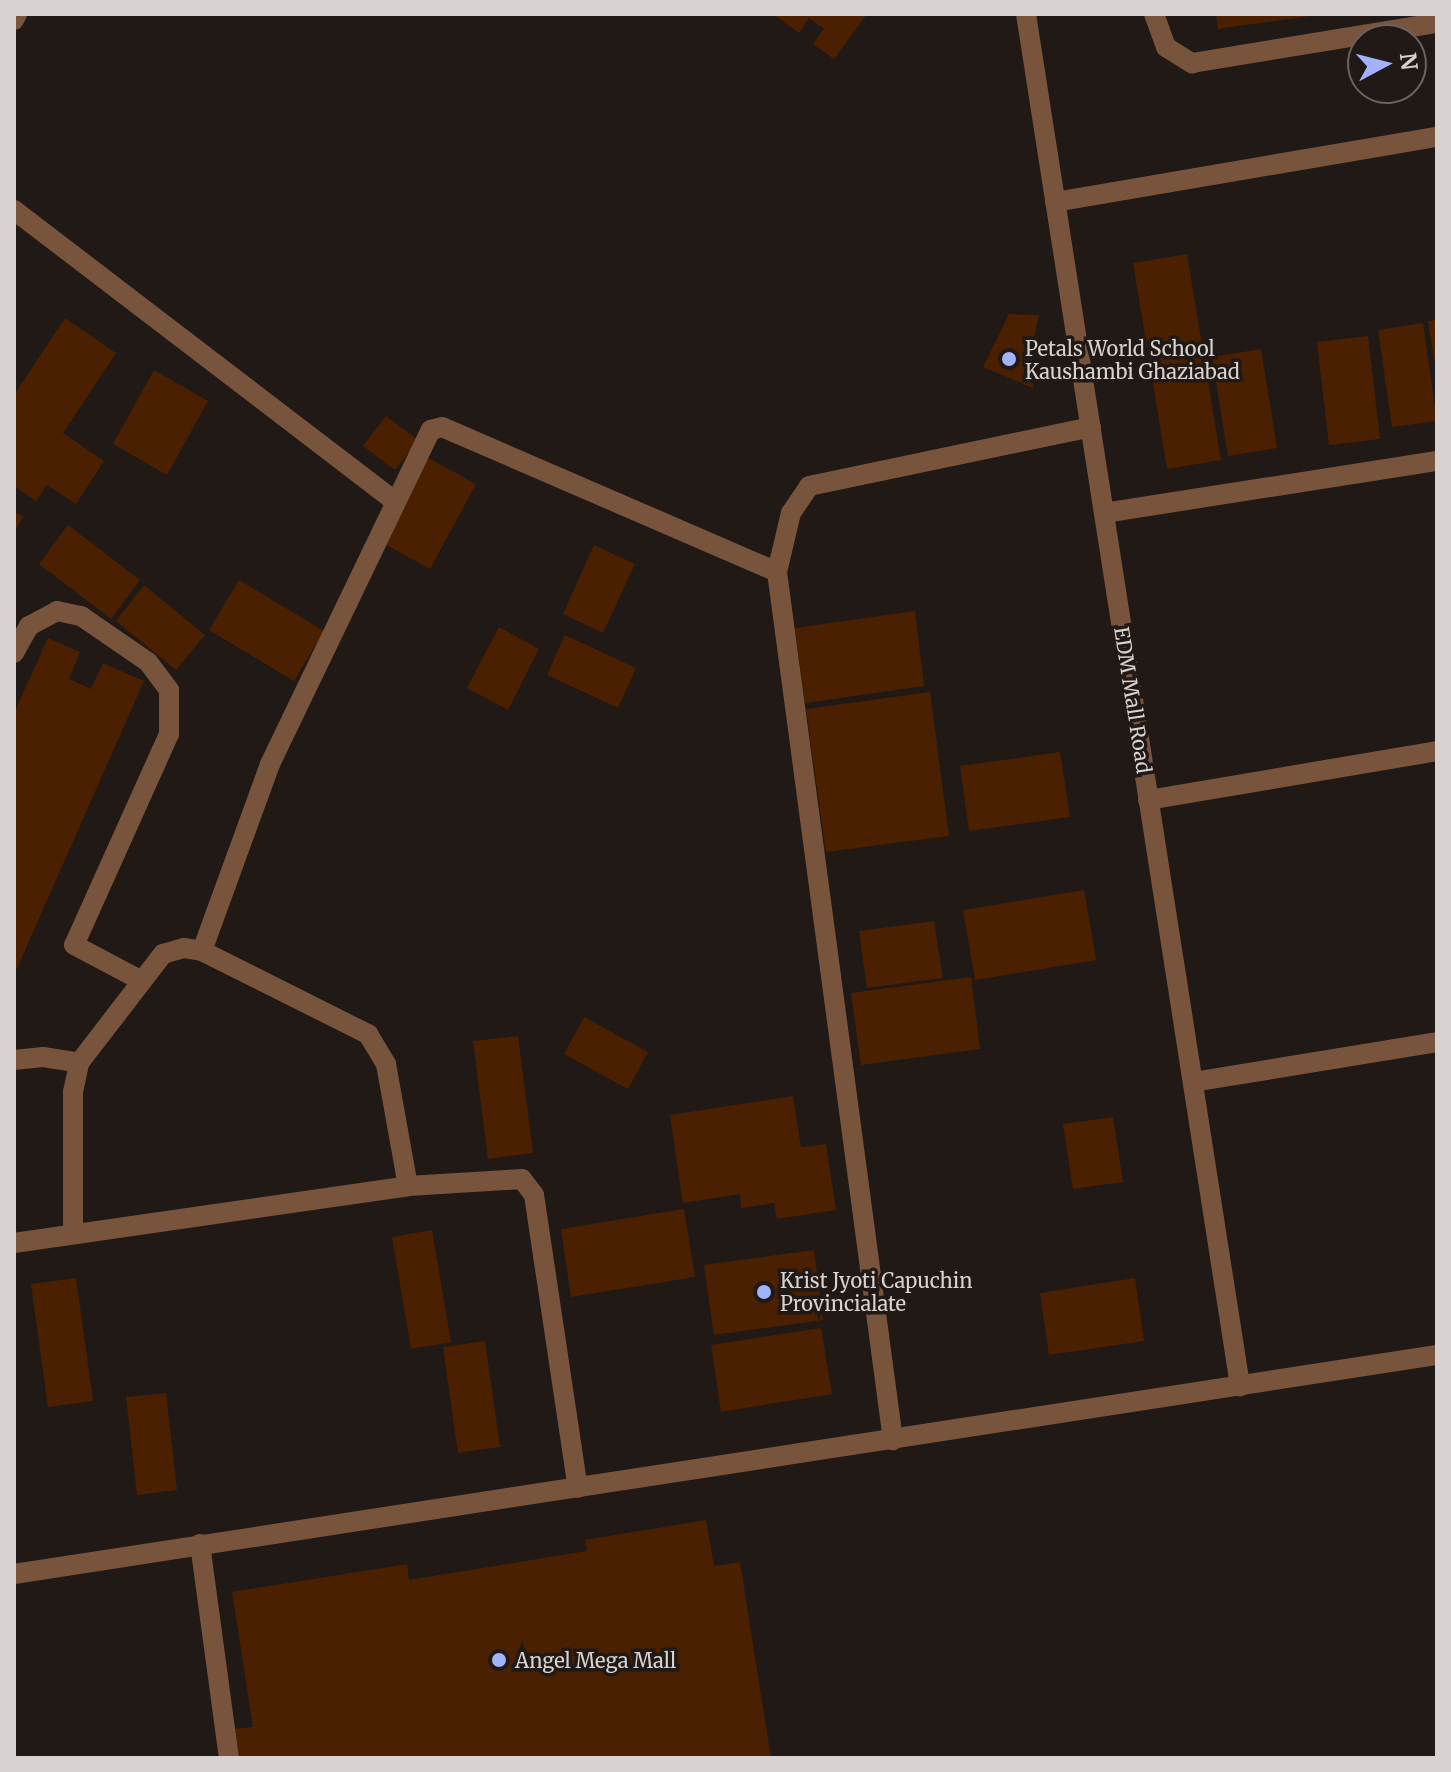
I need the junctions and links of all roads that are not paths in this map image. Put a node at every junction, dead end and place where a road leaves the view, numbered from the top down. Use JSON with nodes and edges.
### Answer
{"nodes":[{"id":1,"x":17,"y":14,"type":"edge"},
{"id":2,"x":1026,"y":14,"type":"edge"},
{"id":3,"x":1154,"y":14,"type":"edge"},
{"id":4,"x":14,"y":20,"type":"edge"},
{"id":5,"x":1437,"y":23,"type":"edge"},
{"id":6,"x":1437,"y":137,"type":"edge"},
{"id":7,"x":1055,"y":202,"type":"junction"},
{"id":8,"x":14,"y":210,"type":"edge"},
{"id":9,"x":1091,"y":427,"type":"junction"},
{"id":10,"x":1437,"y":461,"type":"edge"},
{"id":11,"x":394,"y":501,"type":"junction"},
{"id":12,"x":1104,"y":513,"type":"junction"},
{"id":13,"x":777,"y":572,"type":"junction"},
{"id":14,"x":14,"y":653,"type":"edge"},
{"id":15,"x":1437,"y":751,"type":"edge"},
{"id":16,"x":1148,"y":800,"type":"junction"},
{"id":17,"x":202,"y":951,"type":"junction"},
{"id":18,"x":142,"y":981,"type":"junction"},
{"id":19,"x":1437,"y":1042,"type":"edge"},
{"id":20,"x":14,"y":1043,"type":"edge"},
{"id":21,"x":43,"y":1057,"type":"junction"},
{"id":22,"x":14,"y":1060,"type":"edge"},
{"id":23,"x":79,"y":1063,"type":"junction"},
{"id":24,"x":1193,"y":1082,"type":"junction"},
{"id":25,"x":408,"y":1186,"type":"junction"},
{"id":26,"x":73,"y":1232,"type":"junction"},
{"id":27,"x":14,"y":1243,"type":"edge"},
{"id":28,"x":1437,"y":1355,"type":"edge"},
{"id":29,"x":1240,"y":1386,"type":"junction"},
{"id":30,"x":893,"y":1440,"type":"junction"},
{"id":31,"x":578,"y":1488,"type":"junction"},
{"id":32,"x":200,"y":1544,"type":"junction"},
{"id":33,"x":14,"y":1574,"type":"edge"},
{"id":34,"x":229,"y":1758,"type":"edge"}],
"edges":[{"from":1,"to":4,"type":"street"},
{"from":2,"to":7,"type":"street","name":"EDM Mall Road"},
{"from":3,"to":5,"type":"street"},
{"from":6,"to":7,"type":"street"},
{"from":7,"to":9,"type":"street","name":"EDM Mall Road"},
{"from":8,"to":11,"type":"street"},
{"from":9,"to":12,"type":"street","name":"EDM Mall Road"},
{"from":9,"to":13,"type":"street"},
{"from":10,"to":12,"type":"street"},
{"from":11,"to":13,"type":"street"},
{"from":11,"to":17,"type":"street"},
{"from":12,"to":16,"type":"street","name":"EDM Mall Road"},
{"from":13,"to":30,"type":"street"},
{"from":14,"to":18,"type":"street"},
{"from":15,"to":16,"type":"street"},
{"from":16,"to":24,"type":"street","name":"EDM Mall Road"},
{"from":17,"to":18,"type":"street"},
{"from":17,"to":25,"type":"street"},
{"from":18,"to":23,"type":"street"},
{"from":19,"to":24,"type":"street"},
{"from":20,"to":21,"type":"street"},
{"from":21,"to":22,"type":"street"},
{"from":21,"to":23,"type":"street"},
{"from":23,"to":26,"type":"street"},
{"from":24,"to":29,"type":"street","name":"EDM Mall Road"},
{"from":25,"to":26,"type":"street"},
{"from":25,"to":31,"type":"street"},
{"from":26,"to":27,"type":"street"},
{"from":28,"to":29,"type":"street"},
{"from":29,"to":30,"type":"street"},
{"from":30,"to":31,"type":"street"},
{"from":31,"to":32,"type":"street"},
{"from":32,"to":33,"type":"street"},
{"from":32,"to":34,"type":"street"}]}
